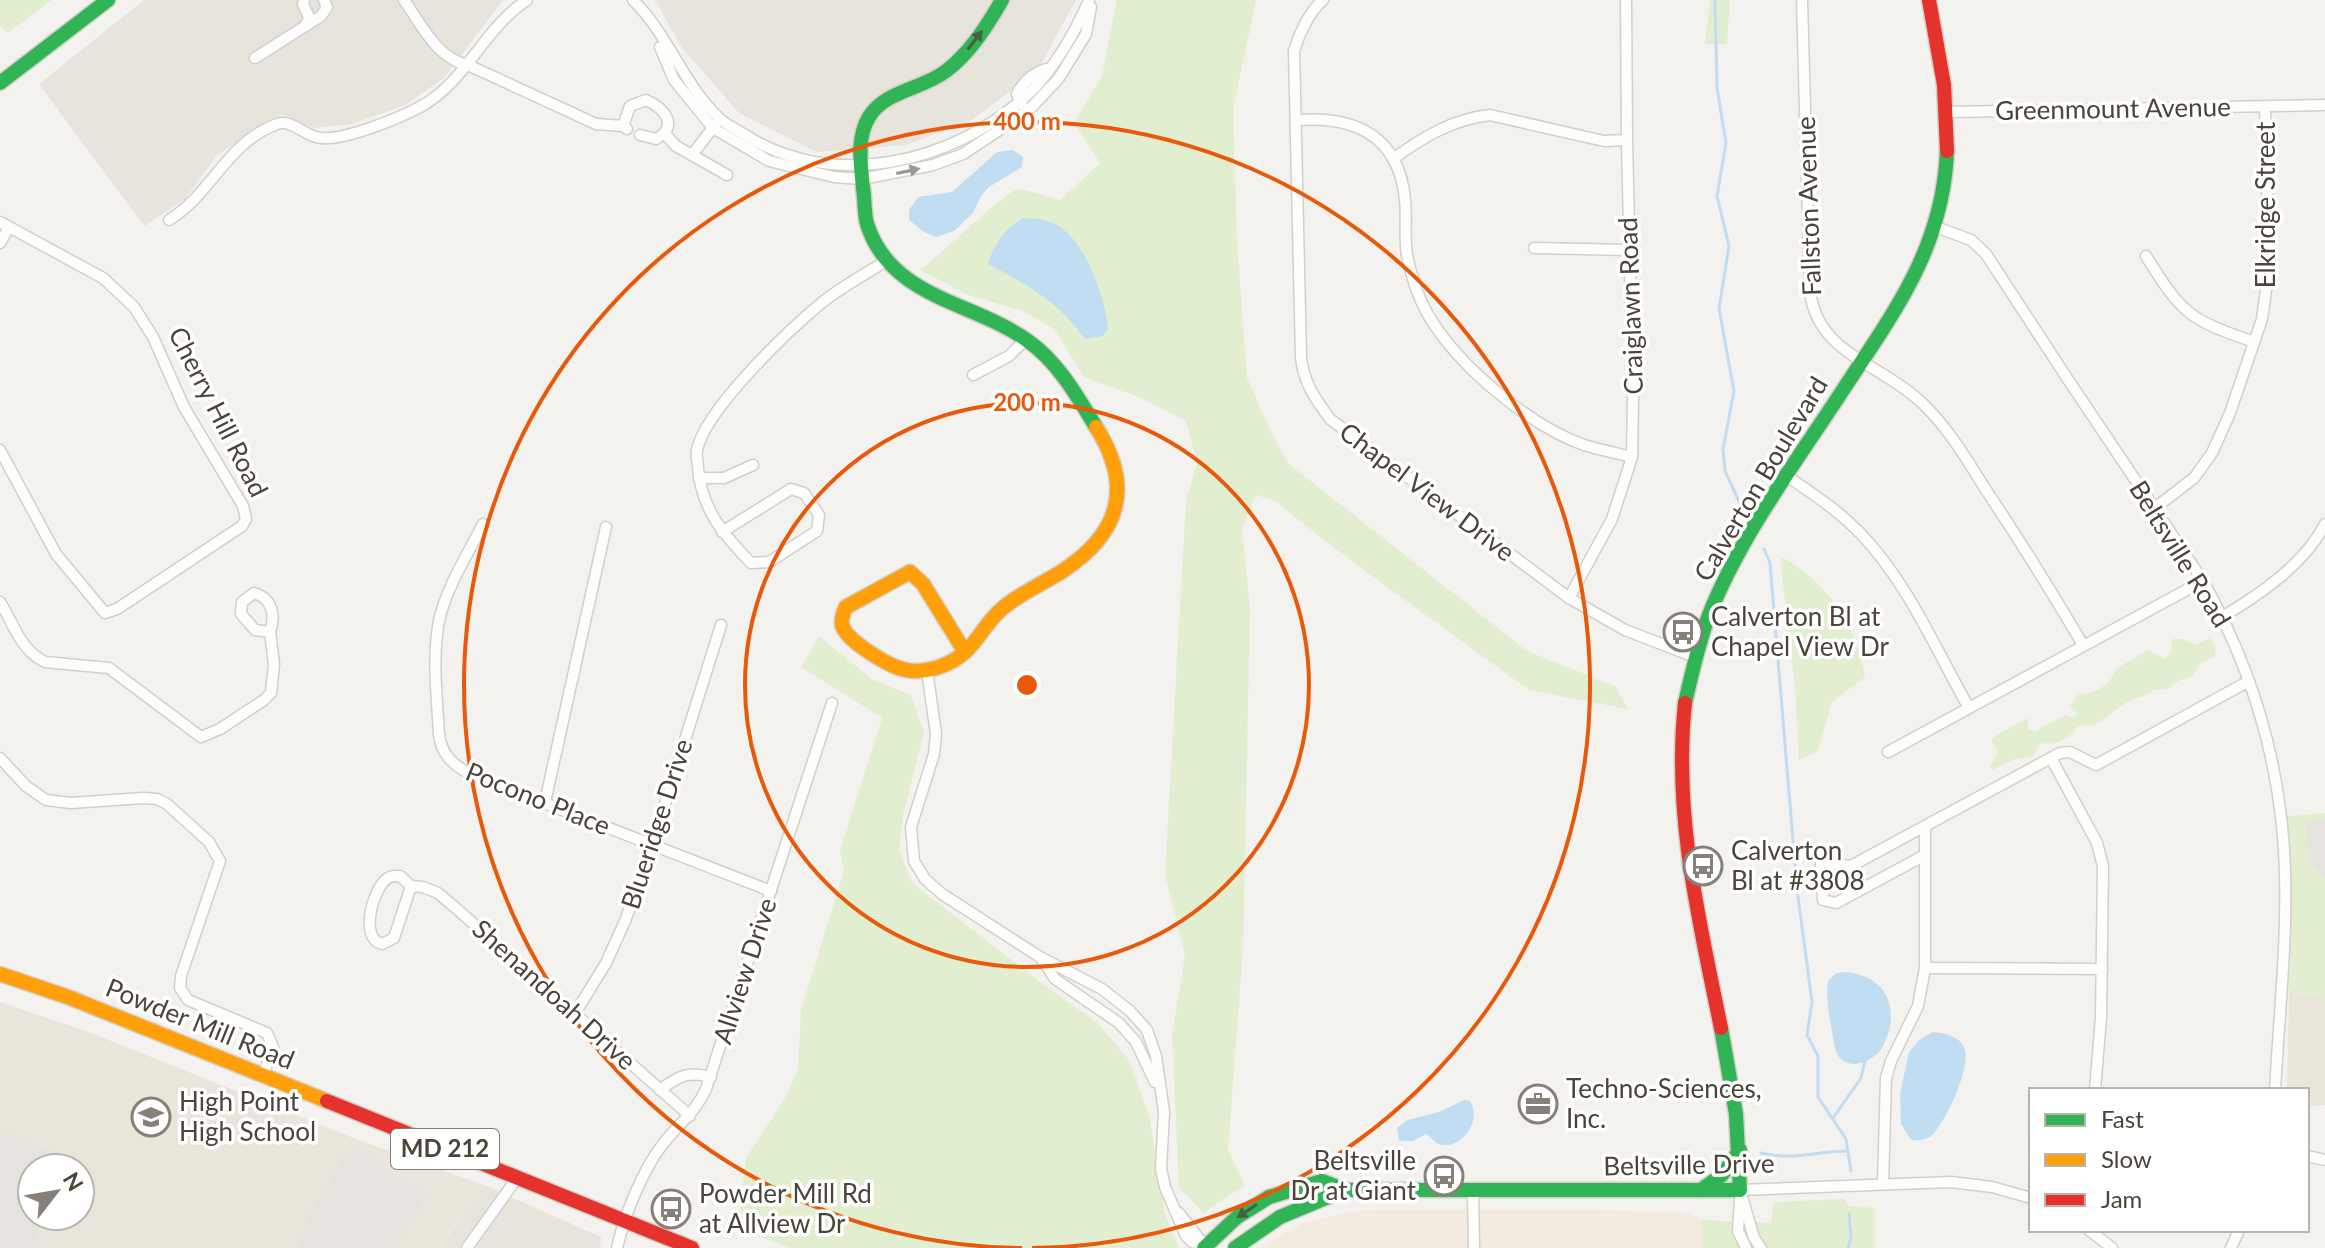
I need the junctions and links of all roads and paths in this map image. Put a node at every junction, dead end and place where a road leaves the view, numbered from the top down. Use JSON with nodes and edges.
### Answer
{"nodes":[{"id":1,"x":108,"y":0,"type":"edge"},
{"id":2,"x":304,"y":0,"type":"edge"},
{"id":3,"x":324,"y":0,"type":"edge"},
{"id":4,"x":404,"y":0,"type":"edge"},
{"id":5,"x":527,"y":0,"type":"edge"},
{"id":6,"x":633,"y":0,"type":"edge"},
{"id":7,"x":1002,"y":0,"type":"edge"},
{"id":8,"x":1090,"y":0,"type":"edge"},
{"id":9,"x":1323,"y":0,"type":"edge"},
{"id":10,"x":1626,"y":0,"type":"edge"},
{"id":11,"x":1802,"y":0,"type":"edge"},
{"id":12,"x":1929,"y":0,"type":"edge"},
{"id":13,"x":306,"y":25,"type":"junction"},
{"id":14,"x":255,"y":58,"type":"dead end"},
{"id":15,"x":468,"y":65,"type":"junction"},
{"id":16,"x":1048,"y":69,"type":"junction"},
{"id":17,"x":1059,"y":78,"type":"junction"},
{"id":18,"x":0,"y":83,"type":"edge"},
{"id":19,"x":1019,"y":102,"type":"junction"},
{"id":20,"x":2325,"y":105,"type":"edge"},
{"id":21,"x":2265,"y":107,"type":"junction"},
{"id":22,"x":1028,"y":111,"type":"junction"},
{"id":23,"x":1948,"y":112,"type":"junction"},
{"id":24,"x":1298,"y":120,"type":"junction"},
{"id":25,"x":717,"y":124,"type":"junction"},
{"id":26,"x":665,"y":134,"type":"junction"},
{"id":27,"x":640,"y":135,"type":"dead end"},
{"id":28,"x":1627,"y":140,"type":"junction"},
{"id":29,"x":692,"y":155,"type":"junction"},
{"id":30,"x":1393,"y":159,"type":"junction"},
{"id":31,"x":862,"y":172,"type":"junction"},
{"id":32,"x":727,"y":175,"type":"dead end"},
{"id":33,"x":169,"y":220,"type":"dead end"},
{"id":34,"x":4,"y":225,"type":"edge"},
{"id":35,"x":1936,"y":227,"type":"junction"},
{"id":36,"x":0,"y":243,"type":"edge"},
{"id":37,"x":1534,"y":248,"type":"dead end"},
{"id":38,"x":1629,"y":250,"type":"junction"},
{"id":39,"x":2146,"y":256,"type":"dead end"},
{"id":40,"x":886,"y":261,"type":"junction"},
{"id":41,"x":1026,"y":339,"type":"junction"},
{"id":42,"x":2254,"y":342,"type":"junction"},
{"id":43,"x":1862,"y":360,"type":"junction"},
{"id":44,"x":973,"y":375,"type":"dead end"},
{"id":45,"x":0,"y":450,"type":"edge"},
{"id":46,"x":1632,"y":457,"type":"junction"},
{"id":47,"x":753,"y":465,"type":"dead end"},
{"id":48,"x":1787,"y":476,"type":"junction"},
{"id":49,"x":699,"y":478,"type":"junction"},
{"id":50,"x":2155,"y":508,"type":"junction"},
{"id":51,"x":483,"y":524,"type":"dead end"},
{"id":52,"x":606,"y":527,"type":"dead end"},
{"id":53,"x":2323,"y":531,"type":"edge"},
{"id":54,"x":722,"y":532,"type":"junction"},
{"id":55,"x":2203,"y":581,"type":"junction"},
{"id":56,"x":1569,"y":598,"type":"junction"},
{"id":57,"x":0,"y":602,"type":"edge"},
{"id":58,"x":2222,"y":617,"type":"junction"},
{"id":59,"x":721,"y":625,"type":"dead end"},
{"id":60,"x":270,"y":632,"type":"dead end"},
{"id":61,"x":2083,"y":645,"type":"junction"},
{"id":62,"x":965,"y":652,"type":"junction"},
{"id":63,"x":1695,"y":657,"type":"junction"},
{"id":64,"x":927,"y":670,"type":"junction"},
{"id":65,"x":2249,"y":681,"type":"junction"},
{"id":66,"x":832,"y":703,"type":"dead end"},
{"id":67,"x":1969,"y":708,"type":"junction"},
{"id":68,"x":1888,"y":752,"type":"dead end"},
{"id":69,"x":0,"y":758,"type":"edge"},
{"id":70,"x":2051,"y":758,"type":"junction"},
{"id":71,"x":545,"y":802,"type":"junction"},
{"id":72,"x":1925,"y":826,"type":"junction"},
{"id":73,"x":652,"y":845,"type":"junction"},
{"id":74,"x":1925,"y":855,"type":"junction"},
{"id":75,"x":411,"y":886,"type":"junction"},
{"id":76,"x":771,"y":891,"type":"junction"},
{"id":77,"x":1040,"y":957,"type":"junction"},
{"id":78,"x":1925,"y":968,"type":"junction"},
{"id":79,"x":2102,"y":969,"type":"junction"},
{"id":80,"x":0,"y":974,"type":"edge"},
{"id":81,"x":574,"y":1015,"type":"junction"},
{"id":82,"x":1126,"y":1016,"type":"junction"},
{"id":83,"x":263,"y":1076,"type":"junction"},
{"id":84,"x":711,"y":1077,"type":"junction"},
{"id":85,"x":2095,"y":1088,"type":"edge"},
{"id":86,"x":2275,"y":1088,"type":"edge"},
{"id":87,"x":660,"y":1090,"type":"junction"},
{"id":88,"x":1162,"y":1098,"type":"junction"},
{"id":89,"x":690,"y":1116,"type":"junction"},
{"id":90,"x":1740,"y":1150,"type":"junction"},
{"id":91,"x":517,"y":1178,"type":"junction"},
{"id":92,"x":1883,"y":1184,"type":"junction"},
{"id":93,"x":1345,"y":1190,"type":"junction"},
{"id":94,"x":1473,"y":1190,"type":"junction"},
{"id":95,"x":1701,"y":1190,"type":"junction"},
{"id":96,"x":1740,"y":1190,"type":"junction"},
{"id":97,"x":2029,"y":1198,"type":"edge"},
{"id":98,"x":627,"y":1222,"type":"junction"},
{"id":99,"x":2092,"y":1232,"type":"edge"},
{"id":100,"x":1205,"y":1247,"type":"edge"},
{"id":101,"x":467,"y":1248,"type":"edge"},
{"id":102,"x":617,"y":1248,"type":"edge"},
{"id":103,"x":692,"y":1248,"type":"edge"},
{"id":104,"x":1235,"y":1248,"type":"edge"},
{"id":105,"x":1474,"y":1248,"type":"edge"},
{"id":106,"x":1746,"y":1248,"type":"edge"},
{"id":107,"x":1761,"y":1248,"type":"edge"},
{"id":108,"x":2112,"y":1248,"type":"edge"}],
"edges":[{"from":1,"to":18,"type":"street"},
{"from":2,"to":13,"type":"street"},
{"from":3,"to":13,"type":"street"},
{"from":4,"to":15,"type":"street"},
{"from":5,"to":15,"type":"street"},
{"from":6,"to":25,"type":"street"},
{"from":31,"to":7,"type":"street","one_way":true},
{"from":8,"to":16,"type":"street"},
{"from":8,"to":17,"type":"street"},
{"from":9,"to":24,"type":"street","name":"Chapel View Drive"},
{"from":10,"to":28,"type":"street","name":"Craiglawn Road"},
{"from":11,"to":43,"type":"street","name":"Fallston Avenue"},
{"from":12,"to":23,"type":"street","name":"Calverton Boulevard"},
{"from":13,"to":14,"type":"street"},
{"from":15,"to":26,"type":"street"},
{"from":15,"to":33,"type":"street"},
{"from":16,"to":17,"type":"street"},
{"from":16,"to":19,"type":"street"},
{"from":17,"to":22,"type":"street"},
{"from":19,"to":22,"type":"street"},
{"from":19,"to":31,"type":"street"},
{"from":20,"to":21,"type":"street","name":"Greenmount Avenue"},
{"from":21,"to":23,"type":"street","name":"Greenmount Avenue"},
{"from":21,"to":42,"type":"street","name":"Elkridge Street"},
{"from":31,"to":22,"type":"street","one_way":true},
{"from":23,"to":35,"type":"street","name":"Calverton Boulevard"},
{"from":24,"to":30,"type":"street"},
{"from":24,"to":56,"type":"street","name":"Chapel View Drive"},
{"from":25,"to":29,"type":"street"},
{"from":25,"to":31,"type":"street"},
{"from":26,"to":27,"type":"street"},
{"from":26,"to":29,"type":"street"},
{"from":28,"to":30,"type":"street"},
{"from":28,"to":38,"type":"street","name":"Craiglawn Road"},
{"from":29,"to":32,"type":"street"},
{"from":30,"to":46,"type":"street"},
{"from":31,"to":40,"type":"street"},
{"from":34,"to":36,"type":"street","name":"Cherry Hill Road"},
{"from":34,"to":45,"type":"street","name":"Cherry Hill Road"},
{"from":35,"to":43,"type":"street","name":"Calverton Boulevard"},
{"from":35,"to":50,"type":"street","name":"Beltsville Road"},
{"from":37,"to":38,"type":"street"},
{"from":38,"to":46,"type":"street","name":"Craiglawn Road"},
{"from":39,"to":42,"type":"street"},
{"from":40,"to":41,"type":"street"},
{"from":40,"to":49,"type":"street"},
{"from":41,"to":44,"type":"street"},
{"from":41,"to":62,"type":"street"},
{"from":42,"to":50,"type":"street","name":"Elkridge Street"},
{"from":43,"to":48,"type":"street","name":"Calverton Boulevard"},
{"from":43,"to":61,"type":"street","name":"Fallston Avenue"},
{"from":46,"to":56,"type":"street","name":"Craiglawn Road"},
{"from":47,"to":49,"type":"street"},
{"from":48,"to":63,"type":"street","name":"Calverton Boulevard"},
{"from":48,"to":67,"type":"street"},
{"from":49,"to":54,"type":"street"},
{"from":50,"to":55,"type":"street","name":"Beltsville Road"},
{"from":51,"to":71,"type":"street","name":"Pocono Place"},
{"from":52,"to":71,"type":"street"},
{"from":53,"to":58,"type":"street"},
{"from":54,"to":54,"type":"street"},
{"from":55,"to":58,"type":"street","name":"Beltsville Road"},
{"from":55,"to":61,"type":"street"},
{"from":56,"to":63,"type":"street","name":"Chapel View Drive"},
{"from":57,"to":60,"type":"street"},
{"from":58,"to":65,"type":"street","name":"Beltsville Road"},
{"from":59,"to":73,"type":"street","name":"Blueridge Drive"},
{"from":61,"to":67,"type":"street"},
{"from":62,"to":64,"type":"street"},
{"from":62,"to":64,"type":"street"},
{"from":63,"to":90,"type":"street","name":"Calverton Boulevard"},
{"from":64,"to":77,"type":"street"},
{"from":65,"to":70,"type":"street"},
{"from":65,"to":86,"type":"street","name":"Beltsville Road"},
{"from":66,"to":76,"type":"street","name":"Allview Drive"},
{"from":67,"to":68,"type":"street"},
{"from":69,"to":83,"type":"street"},
{"from":70,"to":72,"type":"street"},
{"from":70,"to":79,"type":"street"},
{"from":71,"to":73,"type":"street","name":"Pocono Place"},
{"from":72,"to":74,"type":"street"},
{"from":72,"to":74,"type":"street"},
{"from":73,"to":76,"type":"street","name":"Pocono Place"},
{"from":73,"to":81,"type":"street","name":"Blueridge Drive"},
{"from":74,"to":78,"type":"street"},
{"from":75,"to":75,"type":"street","name":"Shenandoah Drive"},
{"from":75,"to":81,"type":"street","name":"Shenandoah Drive"},
{"from":76,"to":84,"type":"street","name":"Allview Drive"},
{"from":77,"to":82,"type":"street"},
{"from":77,"to":82,"type":"street"},
{"from":78,"to":79,"type":"street"},
{"from":78,"to":92,"type":"street"},
{"from":79,"to":85,"type":"street"},
{"from":80,"to":83,"type":"street","name":"Powder Mill Road","number":"MD 212"},
{"from":81,"to":87,"type":"street","name":"Shenandoah Drive"},
{"from":82,"to":88,"type":"street"},
{"from":82,"to":88,"type":"street"},
{"from":83,"to":91,"type":"street","name":"Powder Mill Road","number":"MD 212"},
{"from":84,"to":87,"type":"street"},
{"from":84,"to":89,"type":"street","name":"Allview Drive"},
{"from":87,"to":89,"type":"street","name":"Shenandoah Drive"},
{"from":88,"to":100,"type":"street"},
{"from":89,"to":98,"type":"street","name":"Allview Drive"},
{"from":90,"to":95,"type":"street"},
{"from":90,"to":96,"type":"street","name":"Calverton Boulevard"},
{"from":91,"to":98,"type":"street","name":"Powder Mill Road","number":"MD 212"},
{"from":91,"to":101,"type":"street"},
{"from":92,"to":96,"type":"street","name":"Beltsville Drive"},
{"from":92,"to":97,"type":"street","name":"Beltsville Drive"},
{"from":93,"to":94,"type":"street","name":"Beltsville Drive"},
{"from":93,"to":100,"type":"street","name":"Beltsville Drive","one_way":true},
{"from":93,"to":104,"type":"street","name":"Beltsville Drive"},
{"from":94,"to":95,"type":"street","name":"Beltsville Drive"},
{"from":94,"to":105,"type":"street"},
{"from":95,"to":96,"type":"street","name":"Beltsville Drive"},
{"from":96,"to":106,"type":"street"},
{"from":96,"to":107,"type":"street"},
{"from":98,"to":102,"type":"street","name":"Allview Drive"},
{"from":98,"to":103,"type":"street","name":"Powder Mill Road","number":"MD 212"},
{"from":99,"to":108,"type":"street"}]}
